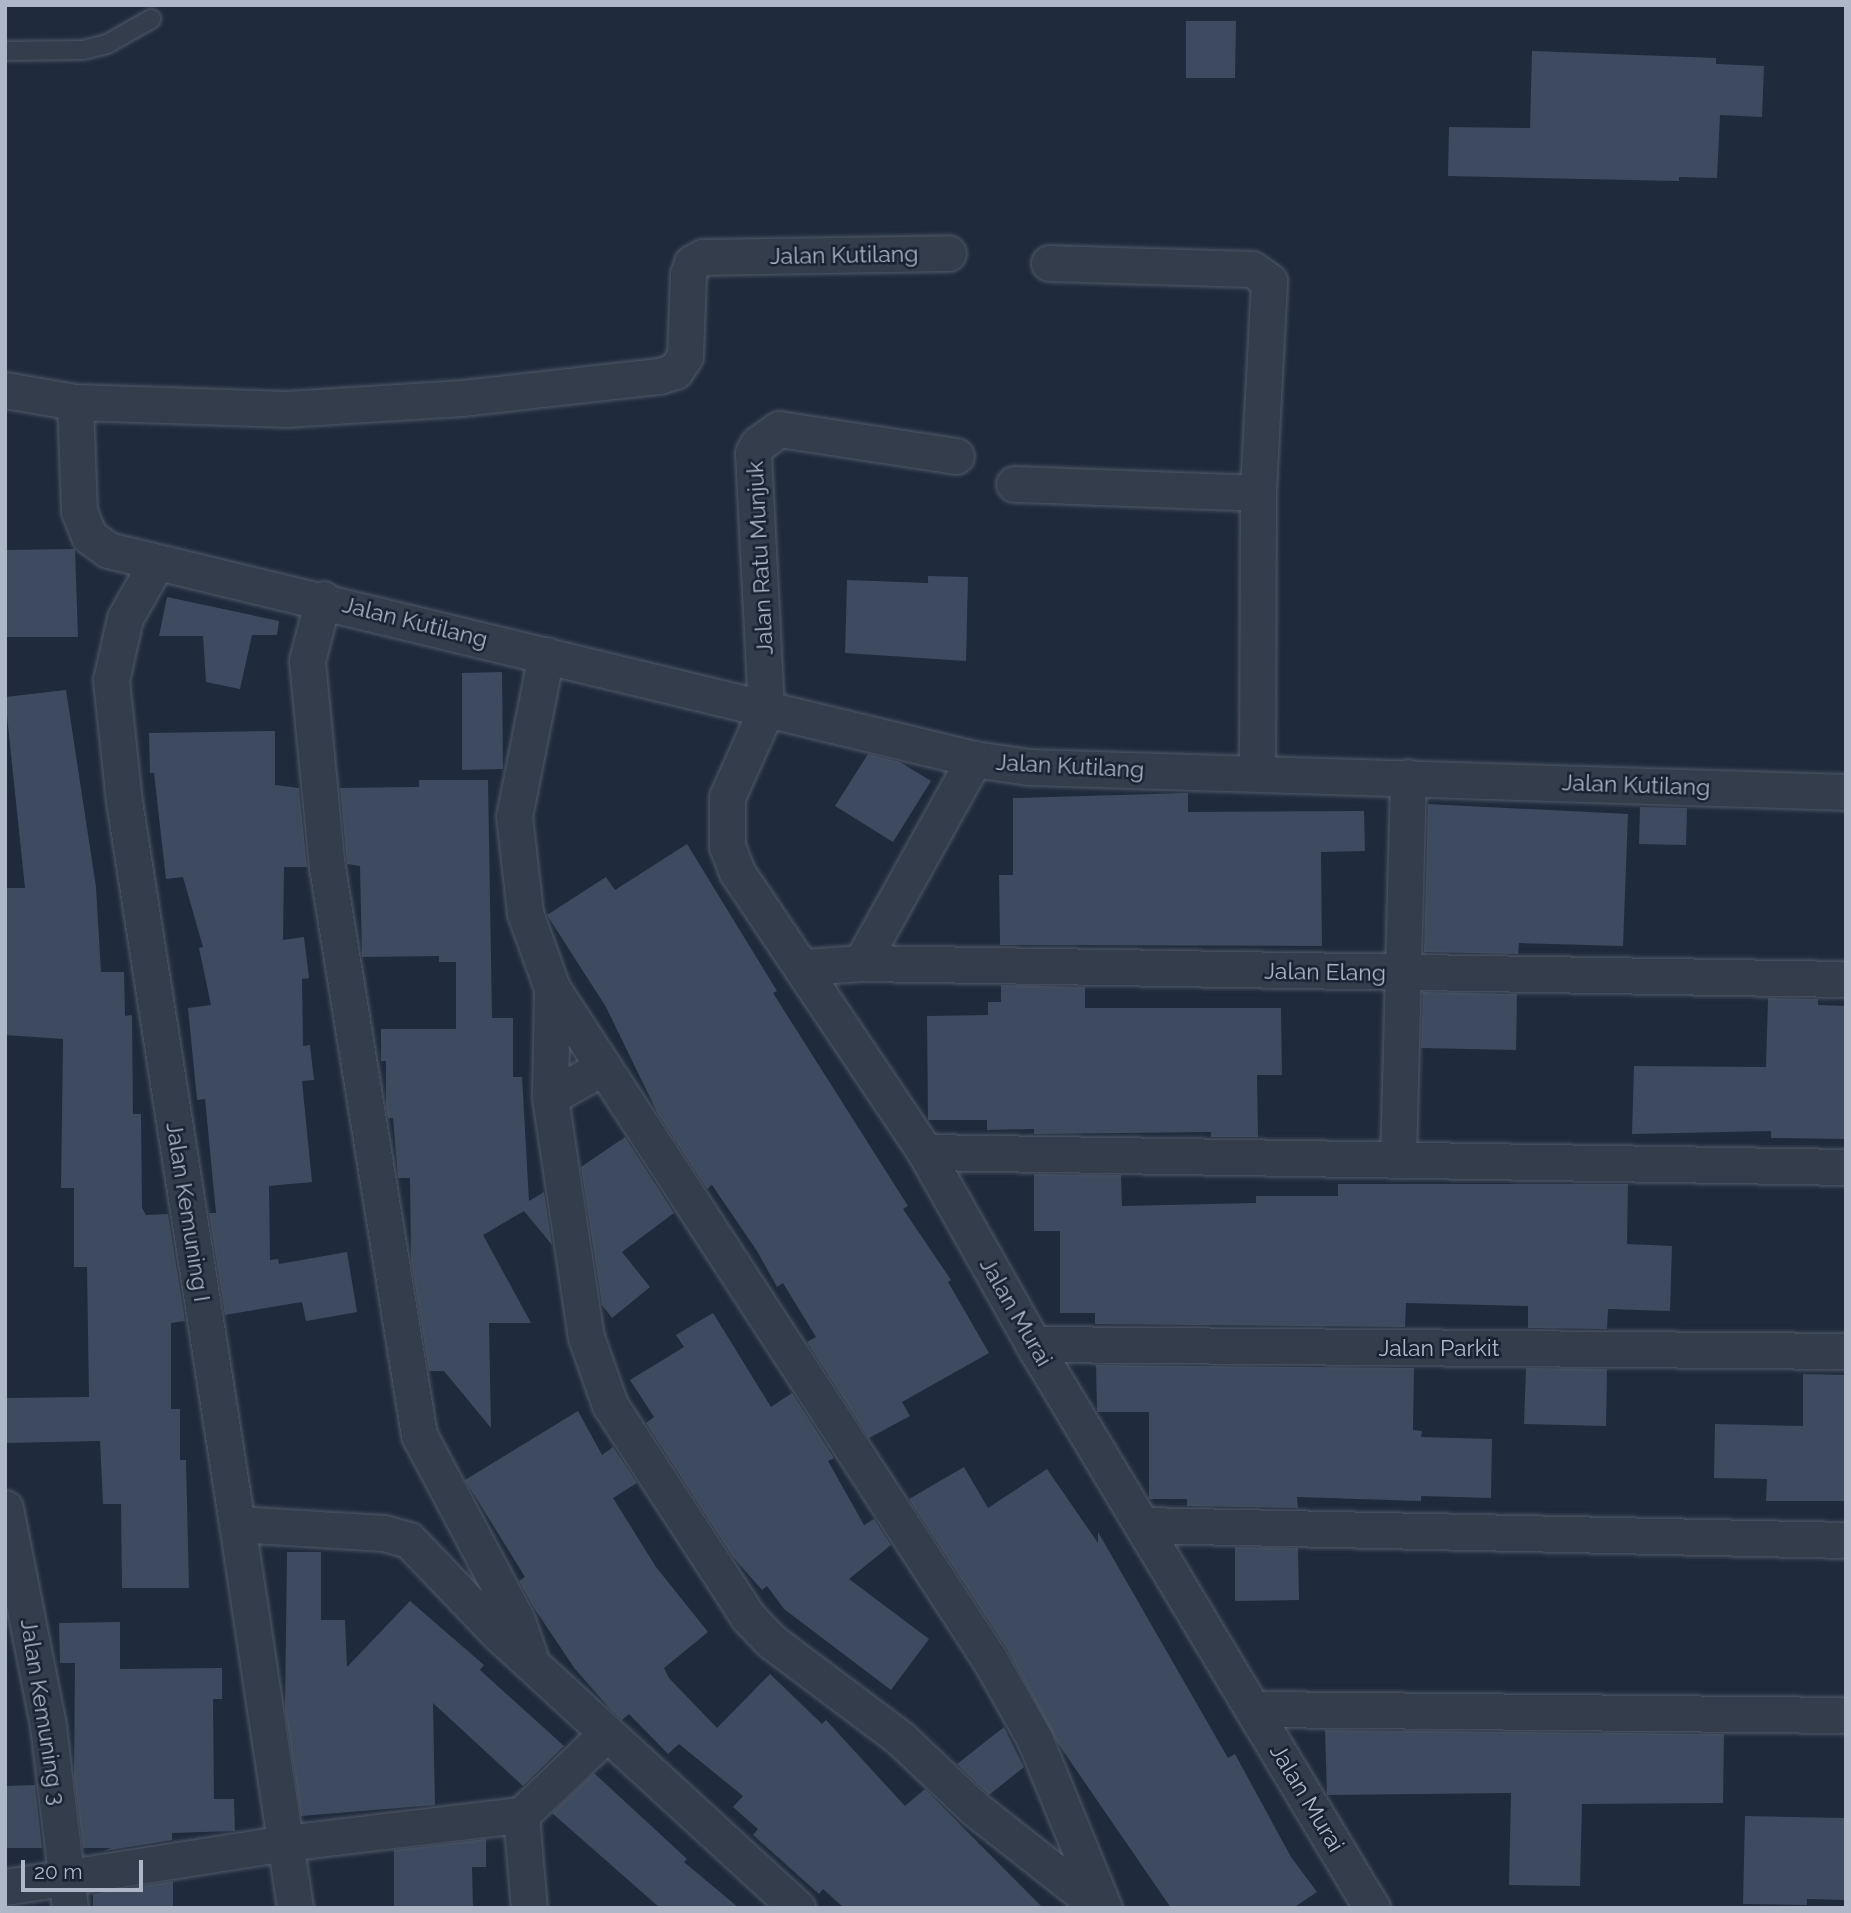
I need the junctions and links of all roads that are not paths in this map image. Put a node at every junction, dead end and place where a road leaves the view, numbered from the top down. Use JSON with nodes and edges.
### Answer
{"nodes":[{"id":1,"x":151,"y":19,"type":"dead end"},
{"id":2,"x":5,"y":51,"type":"edge"},
{"id":3,"x":948,"y":253,"type":"dead end"},
{"id":4,"x":1049,"y":263,"type":"dead end"},
{"id":5,"x":5,"y":390,"type":"edge"},
{"id":6,"x":75,"y":401,"type":"junction"},
{"id":7,"x":956,"y":456,"type":"dead end"},
{"id":8,"x":1014,"y":485,"type":"dead end"},
{"id":9,"x":1258,"y":493,"type":"junction"},
{"id":10,"x":155,"y":565,"type":"junction"},
{"id":11,"x":323,"y":599,"type":"junction"},
{"id":12,"x":546,"y":654,"type":"junction"},
{"id":13,"x":766,"y":710,"type":"junction"},
{"id":14,"x":974,"y":759,"type":"junction"},
{"id":15,"x":1257,"y":773,"type":"junction"},
{"id":16,"x":1408,"y":777,"type":"junction"},
{"id":17,"x":1846,"y":792,"type":"edge"},
{"id":18,"x":861,"y":963,"type":"junction"},
{"id":19,"x":805,"y":967,"type":"junction"},
{"id":20,"x":1404,"y":974,"type":"junction"},
{"id":21,"x":1846,"y":979,"type":"edge"},
{"id":22,"x":552,"y":988,"type":"junction"},
{"id":23,"x":603,"y":1067,"type":"junction"},
{"id":24,"x":550,"y":1097,"type":"junction"},
{"id":25,"x":925,"y":1152,"type":"junction"},
{"id":26,"x":1398,"y":1160,"type":"junction"},
{"id":27,"x":1846,"y":1167,"type":"edge"},
{"id":28,"x":1033,"y":1344,"type":"junction"},
{"id":29,"x":1846,"y":1351,"type":"edge"},
{"id":30,"x":5,"y":1508,"type":"edge"},
{"id":31,"x":237,"y":1524,"type":"junction"},
{"id":32,"x":1143,"y":1525,"type":"junction"},
{"id":33,"x":1846,"y":1540,"type":"edge"},
{"id":34,"x":531,"y":1662,"type":"junction"},
{"id":35,"x":1255,"y":1709,"type":"junction"},
{"id":36,"x":1846,"y":1716,"type":"edge"},
{"id":37,"x":606,"y":1734,"type":"junction"},
{"id":38,"x":521,"y":1815,"type":"junction"},
{"id":39,"x":285,"y":1843,"type":"junction"},
{"id":40,"x":5,"y":1887,"type":"edge"},
{"id":41,"x":68,"y":1891,"type":"edge"},
{"id":42,"x":295,"y":1908,"type":"edge"},
{"id":43,"x":529,"y":1908,"type":"edge"},
{"id":44,"x":797,"y":1908,"type":"edge"},
{"id":45,"x":1103,"y":1908,"type":"edge"},
{"id":46,"x":1372,"y":1908,"type":"edge"}],
"edges":[{"from":1,"to":2,"type":"lane"},
{"from":3,"to":6,"type":"street","name":"Jalan Kutilang"},
{"from":4,"to":9,"type":"street"},
{"from":5,"to":6,"type":"street"},
{"from":6,"to":10,"type":"street","name":"Jalan Kutilang"},
{"from":7,"to":13,"type":"street","name":"Jalan Ratu Munjuk"},
{"from":8,"to":9,"type":"street"},
{"from":9,"to":15,"type":"street"},
{"from":10,"to":11,"type":"street","name":"Jalan Kutilang"},
{"from":10,"to":31,"type":"street","name":"Jalan Kemuning I"},
{"from":11,"to":12,"type":"street","name":"Jalan Kutilang"},
{"from":11,"to":34,"type":"street"},
{"from":12,"to":13,"type":"street","name":"Jalan Kutilang"},
{"from":12,"to":22,"type":"street"},
{"from":13,"to":14,"type":"street","name":"Jalan Kutilang"},
{"from":13,"to":19,"type":"street","name":"Jalan Murai"},
{"from":14,"to":15,"type":"street","name":"Jalan Kutilang"},
{"from":14,"to":18,"type":"street"},
{"from":15,"to":16,"type":"street","name":"Jalan Kutilang"},
{"from":16,"to":17,"type":"street","name":"Jalan Kutilang"},
{"from":16,"to":20,"type":"street"},
{"from":18,"to":19,"type":"street","name":"Jalan Elang"},
{"from":18,"to":20,"type":"street","name":"Jalan Elang"},
{"from":19,"to":25,"type":"street","name":"Jalan Murai"},
{"from":20,"to":21,"type":"street","name":"Jalan Elang"},
{"from":20,"to":26,"type":"street"},
{"from":22,"to":23,"type":"street"},
{"from":22,"to":24,"type":"street"},
{"from":23,"to":24,"type":"street"},
{"from":23,"to":45,"type":"street"},
{"from":24,"to":45,"type":"street"},
{"from":25,"to":26,"type":"street"},
{"from":25,"to":28,"type":"street","name":"Jalan Murai"},
{"from":26,"to":27,"type":"street"},
{"from":28,"to":29,"type":"street","name":"Jalan Parkit"},
{"from":28,"to":32,"type":"street","name":"Jalan Murai"},
{"from":30,"to":41,"type":"street","name":"Jalan Kemuning 3"},
{"from":31,"to":34,"type":"street"},
{"from":31,"to":39,"type":"street","name":"Jalan Kemuning I"},
{"from":32,"to":33,"type":"street"},
{"from":32,"to":35,"type":"street","name":"Jalan Murai"},
{"from":34,"to":37,"type":"street"},
{"from":35,"to":36,"type":"street"},
{"from":35,"to":46,"type":"street","name":"Jalan Murai"},
{"from":37,"to":38,"type":"street"},
{"from":37,"to":44,"type":"street"},
{"from":38,"to":39,"type":"street"},
{"from":38,"to":43,"type":"street"},
{"from":39,"to":41,"type":"street"},
{"from":39,"to":42,"type":"street","name":"Jalan Kemuning I"},
{"from":40,"to":41,"type":"street"}]}
